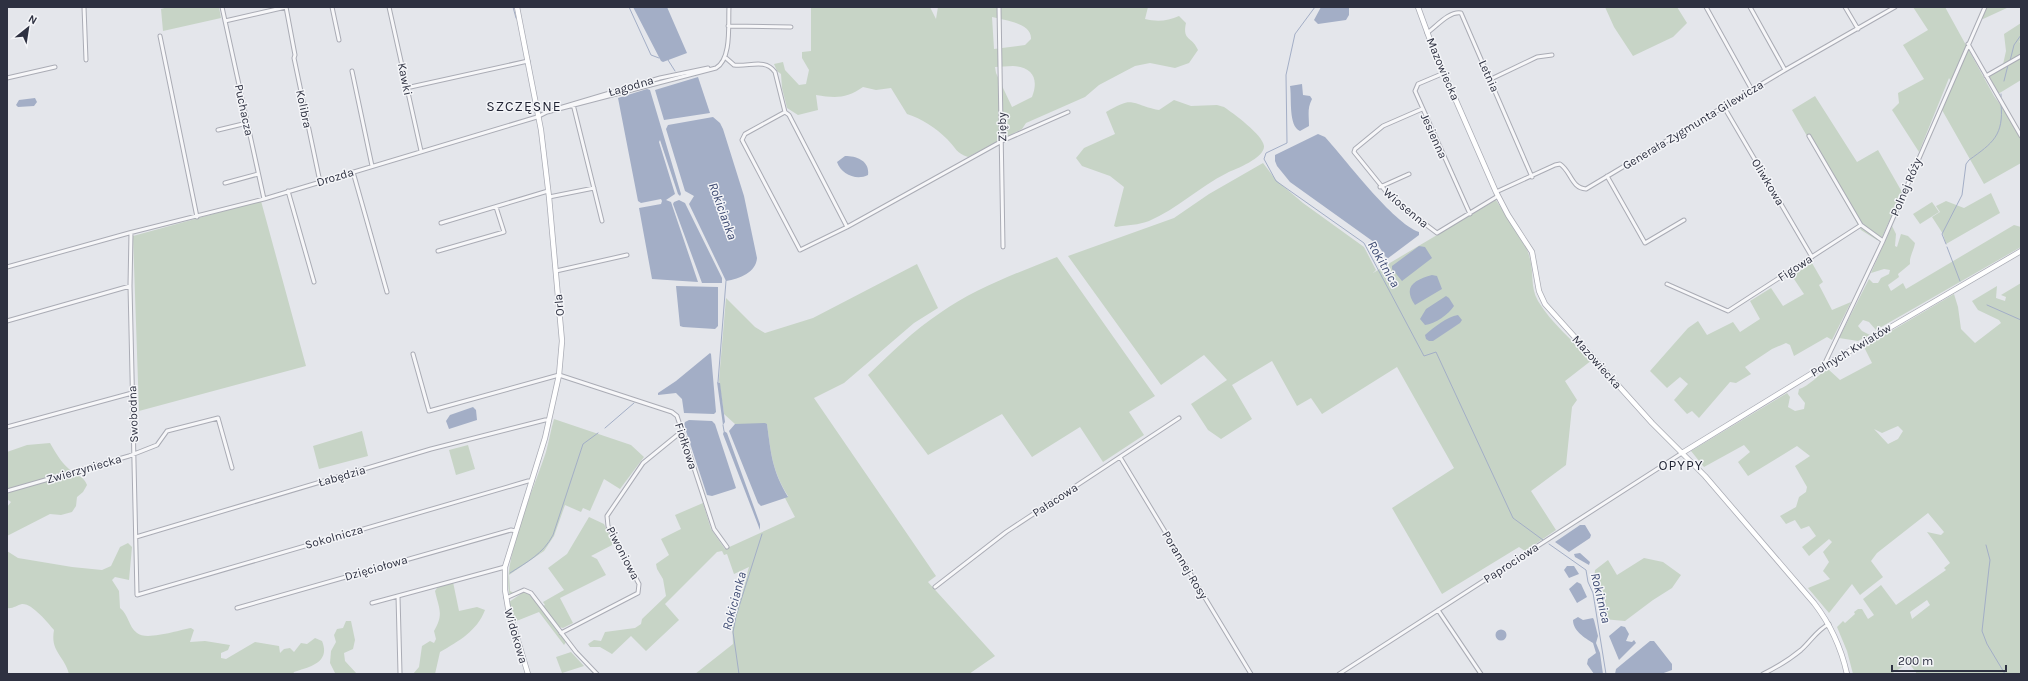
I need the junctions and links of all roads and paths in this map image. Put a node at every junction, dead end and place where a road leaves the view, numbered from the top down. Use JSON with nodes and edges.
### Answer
{"nodes":[{"id":1,"x":84,"y":7,"type":"edge"},
{"id":2,"x":222,"y":7,"type":"edge"},
{"id":3,"x":286,"y":7,"type":"edge"},
{"id":4,"x":332,"y":7,"type":"edge"},
{"id":5,"x":389,"y":7,"type":"edge"},
{"id":6,"x":517,"y":7,"type":"edge"},
{"id":7,"x":729,"y":7,"type":"edge"},
{"id":8,"x":999,"y":7,"type":"edge"},
{"id":9,"x":1418,"y":7,"type":"edge"},
{"id":10,"x":1706,"y":7,"type":"edge"},
{"id":11,"x":1750,"y":7,"type":"edge"},
{"id":12,"x":1845,"y":7,"type":"edge"},
{"id":13,"x":1895,"y":7,"type":"edge"},
{"id":14,"x":1984,"y":7,"type":"edge"},
{"id":15,"x":225,"y":21,"type":"junction"},
{"id":16,"x":728,"y":26,"type":"junction"},
{"id":17,"x":791,"y":27,"type":"dead end"},
{"id":18,"x":1858,"y":29,"type":"junction"},
{"id":19,"x":1427,"y":33,"type":"junction"},
{"id":20,"x":160,"y":36,"type":"dead end"},
{"id":21,"x":339,"y":40,"type":"dead end"},
{"id":22,"x":1968,"y":44,"type":"junction"},
{"id":23,"x":1552,"y":55,"type":"dead end"},
{"id":24,"x":2021,"y":56,"type":"edge"},
{"id":25,"x":726,"y":58,"type":"junction"},
{"id":26,"x":86,"y":60,"type":"dead end"},
{"id":27,"x":528,"y":61,"type":"junction"},
{"id":28,"x":55,"y":68,"type":"dead end"},
{"id":29,"x":1785,"y":70,"type":"junction"},
{"id":30,"x":352,"y":71,"type":"dead end"},
{"id":31,"x":1444,"y":73,"type":"junction"},
{"id":32,"x":1986,"y":76,"type":"junction"},
{"id":33,"x":7,"y":78,"type":"edge"},
{"id":34,"x":1491,"y":79,"type":"junction"},
{"id":35,"x":406,"y":88,"type":"junction"},
{"id":36,"x":1752,"y":90,"type":"junction"},
{"id":37,"x":574,"y":104,"type":"junction"},
{"id":38,"x":1724,"y":107,"type":"junction"},
{"id":39,"x":1422,"y":109,"type":"junction"},
{"id":40,"x":784,"y":112,"type":"junction"},
{"id":41,"x":1068,"y":112,"type":"dead end"},
{"id":42,"x":539,"y":116,"type":"junction"},
{"id":43,"x":247,"y":123,"type":"junction"},
{"id":44,"x":218,"y":130,"type":"dead end"},
{"id":45,"x":1809,"y":136,"type":"dead end"},
{"id":46,"x":2021,"y":136,"type":"edge"},
{"id":47,"x":1002,"y":142,"type":"junction"},
{"id":48,"x":421,"y":151,"type":"junction"},
{"id":49,"x":372,"y":166,"type":"junction"},
{"id":50,"x":353,"y":172,"type":"junction"},
{"id":51,"x":258,"y":174,"type":"junction"},
{"id":52,"x":1409,"y":174,"type":"dead end"},
{"id":53,"x":1607,"y":176,"type":"junction"},
{"id":54,"x":1532,"y":177,"type":"junction"},
{"id":55,"x":320,"y":182,"type":"junction"},
{"id":56,"x":225,"y":183,"type":"dead end"},
{"id":57,"x":1380,"y":187,"type":"junction"},
{"id":58,"x":594,"y":188,"type":"junction"},
{"id":59,"x":548,"y":191,"type":"junction"},
{"id":60,"x":288,"y":192,"type":"junction"},
{"id":61,"x":1497,"y":194,"type":"junction"},
{"id":62,"x":549,"y":197,"type":"junction"},
{"id":63,"x":264,"y":198,"type":"junction"},
{"id":64,"x":496,"y":207,"type":"junction"},
{"id":65,"x":1470,"y":214,"type":"junction"},
{"id":66,"x":197,"y":217,"type":"junction"},
{"id":67,"x":1684,"y":220,"type":"dead end"},
{"id":68,"x":602,"y":221,"type":"dead end"},
{"id":69,"x":441,"y":223,"type":"dead end"},
{"id":70,"x":1861,"y":225,"type":"junction"},
{"id":71,"x":847,"y":227,"type":"junction"},
{"id":72,"x":130,"y":233,"type":"junction"},
{"id":73,"x":1883,"y":241,"type":"junction"},
{"id":74,"x":1003,"y":247,"type":"dead end"},
{"id":75,"x":2021,"y":250,"type":"edge"},
{"id":76,"x":438,"y":251,"type":"dead end"},
{"id":77,"x":627,"y":255,"type":"dead end"},
{"id":78,"x":1812,"y":257,"type":"junction"},
{"id":79,"x":7,"y":267,"type":"edge"},
{"id":80,"x":556,"y":270,"type":"junction"},
{"id":81,"x":314,"y":282,"type":"dead end"},
{"id":82,"x":1667,"y":284,"type":"dead end"},
{"id":83,"x":130,"y":286,"type":"junction"},
{"id":84,"x":387,"y":292,"type":"dead end"},
{"id":85,"x":7,"y":321,"type":"edge"},
{"id":86,"x":413,"y":354,"type":"dead end"},
{"id":87,"x":1824,"y":366,"type":"junction"},
{"id":88,"x":559,"y":375,"type":"junction"},
{"id":89,"x":132,"y":393,"type":"junction"},
{"id":90,"x":1179,"y":418,"type":"dead end"},
{"id":91,"x":549,"y":420,"type":"junction"},
{"id":92,"x":7,"y":427,"type":"edge"},
{"id":93,"x":681,"y":432,"type":"junction"},
{"id":94,"x":134,"y":453,"type":"junction"},
{"id":95,"x":1682,"y":453,"type":"junction"},
{"id":96,"x":1120,"y":457,"type":"junction"},
{"id":97,"x":232,"y":468,"type":"dead end"},
{"id":98,"x":532,"y":481,"type":"junction"},
{"id":99,"x":7,"y":491,"type":"edge"},
{"id":100,"x":516,"y":531,"type":"junction"},
{"id":101,"x":136,"y":537,"type":"junction"},
{"id":102,"x":727,"y":547,"type":"dead end"},
{"id":103,"x":505,"y":567,"type":"junction"},
{"id":104,"x":935,"y":587,"type":"dead end"},
{"id":105,"x":137,"y":595,"type":"joint"},
{"id":106,"x":398,"y":596,"type":"junction"},
{"id":107,"x":506,"y":598,"type":"junction"},
{"id":108,"x":372,"y":603,"type":"dead end"},
{"id":109,"x":237,"y":608,"type":"dead end"},
{"id":110,"x":1438,"y":610,"type":"junction"},
{"id":111,"x":1829,"y":624,"type":"junction"},
{"id":112,"x":560,"y":633,"type":"junction"},
{"id":113,"x":400,"y":673,"type":"dead end"},
{"id":114,"x":528,"y":674,"type":"edge"},
{"id":115,"x":597,"y":674,"type":"edge"},
{"id":116,"x":1251,"y":674,"type":"edge"},
{"id":117,"x":1339,"y":674,"type":"edge"},
{"id":118,"x":1481,"y":674,"type":"edge"},
{"id":119,"x":1763,"y":674,"type":"edge"},
{"id":120,"x":1846,"y":674,"type":"edge"}],
"edges":[{"from":1,"to":26,"type":"street"},
{"from":2,"to":15,"type":"street","name":"Puchacza"},
{"from":3,"to":15,"type":"street"},
{"from":3,"to":55,"type":"street","name":"Kolibra"},
{"from":4,"to":21,"type":"street"},
{"from":5,"to":35,"type":"street","name":"Kawki"},
{"from":6,"to":27,"type":"street","name":"Orla"},
{"from":7,"to":16,"type":"street"},
{"from":8,"to":47,"type":"street","name":"Zięby"},
{"from":9,"to":19,"type":"street","name":"Mazowiecka"},
{"from":10,"to":36,"type":"street"},
{"from":11,"to":29,"type":"street"},
{"from":12,"to":18,"type":"street"},
{"from":13,"to":18,"type":"street","name":"Generała Zygmunta Gilewicza"},
{"from":14,"to":22,"type":"street","name":"Polnej Róży"},
{"from":15,"to":43,"type":"street","name":"Puchacza"},
{"from":16,"to":17,"type":"street"},
{"from":16,"to":25,"type":"street"},
{"from":18,"to":29,"type":"street","name":"Generała Zygmunta Gilewicza"},
{"from":19,"to":31,"type":"street","name":"Mazowiecka"},
{"from":19,"to":34,"type":"street","name":"Letnia"},
{"from":20,"to":66,"type":"street"},
{"from":22,"to":32,"type":"street"},
{"from":22,"to":73,"type":"street","name":"Polnej Róży"},
{"from":23,"to":34,"type":"street"},
{"from":24,"to":32,"type":"street"},
{"from":25,"to":37,"type":"street","name":"Łagodna"},
{"from":25,"to":40,"type":"street"},
{"from":27,"to":35,"type":"street"},
{"from":27,"to":42,"type":"street","name":"Orla"},
{"from":28,"to":33,"type":"street"},
{"from":29,"to":36,"type":"street","name":"Generała Zygmunta Gilewicza"},
{"from":30,"to":49,"type":"street"},
{"from":31,"to":39,"type":"street","name":"Jesienna"},
{"from":31,"to":61,"type":"street","name":"Mazowiecka"},
{"from":32,"to":46,"type":"street"},
{"from":34,"to":54,"type":"street","name":"Letnia"},
{"from":35,"to":48,"type":"street","name":"Kawki"},
{"from":36,"to":38,"type":"street","name":"Generała Zygmunta Gilewicza"},
{"from":37,"to":42,"type":"street","name":"Łagodna"},
{"from":37,"to":58,"type":"street"},
{"from":38,"to":53,"type":"street","name":"Generała Zygmunta Gilewicza"},
{"from":38,"to":78,"type":"street","name":"Oliwkowa"},
{"from":39,"to":57,"type":"street","name":"Wiosenna"},
{"from":39,"to":65,"type":"street","name":"Jesienna"},
{"from":40,"to":71,"type":"street"},
{"from":40,"to":71,"type":"street"},
{"from":41,"to":47,"type":"street"},
{"from":42,"to":48,"type":"street","name":"Drozda"},
{"from":42,"to":59,"type":"street","name":"Orla"},
{"from":43,"to":44,"type":"street"},
{"from":43,"to":51,"type":"street","name":"Puchacza"},
{"from":45,"to":70,"type":"street"},
{"from":47,"to":71,"type":"street"},
{"from":47,"to":74,"type":"street","name":"Zięby"},
{"from":48,"to":49,"type":"street","name":"Drozda"},
{"from":49,"to":50,"type":"street","name":"Drozda"},
{"from":50,"to":55,"type":"street","name":"Drozda"},
{"from":50,"to":84,"type":"street"},
{"from":51,"to":56,"type":"street"},
{"from":51,"to":63,"type":"street","name":"Puchacza"},
{"from":52,"to":57,"type":"street"},
{"from":53,"to":54,"type":"street","name":"Generała Zygmunta Gilewicza"},
{"from":53,"to":67,"type":"street"},
{"from":54,"to":61,"type":"street","name":"Generała Zygmunta Gilewicza"},
{"from":55,"to":60,"type":"street","name":"Drozda"},
{"from":57,"to":65,"type":"street","name":"Wiosenna"},
{"from":58,"to":62,"type":"street"},
{"from":58,"to":68,"type":"street"},
{"from":59,"to":62,"type":"street","name":"Orla"},
{"from":59,"to":64,"type":"street"},
{"from":60,"to":63,"type":"street","name":"Drozda"},
{"from":60,"to":81,"type":"street"},
{"from":61,"to":65,"type":"street"},
{"from":61,"to":95,"type":"street","name":"Mazowiecka"},
{"from":62,"to":80,"type":"street","name":"Orla"},
{"from":63,"to":66,"type":"street","name":"Drozda"},
{"from":64,"to":69,"type":"street"},
{"from":64,"to":76,"type":"street"},
{"from":66,"to":72,"type":"street","name":"Drozda"},
{"from":70,"to":73,"type":"street"},
{"from":70,"to":78,"type":"street","name":"Figowa"},
{"from":72,"to":79,"type":"street","name":"Drozda"},
{"from":72,"to":83,"type":"street","name":"Swobodna"},
{"from":73,"to":87,"type":"street","name":"Polnej Róży"},
{"from":75,"to":87,"type":"street","name":"Polnych Kwiatów"},
{"from":77,"to":80,"type":"street"},
{"from":78,"to":82,"type":"street","name":"Figowa"},
{"from":80,"to":88,"type":"street","name":"Orla"},
{"from":83,"to":85,"type":"street"},
{"from":83,"to":89,"type":"street","name":"Swobodna"},
{"from":86,"to":88,"type":"street"},
{"from":87,"to":95,"type":"street","name":"Polnych Kwiatów"},
{"from":88,"to":91,"type":"street","name":"Orla"},
{"from":88,"to":93,"type":"street","name":"Fiołkowa"},
{"from":89,"to":92,"type":"street"},
{"from":89,"to":94,"type":"street","name":"Swobodna"},
{"from":90,"to":96,"type":"street","name":"Pałacowa"},
{"from":91,"to":98,"type":"street","name":"Orla"},
{"from":91,"to":101,"type":"street","name":"Łabędzia"},
{"from":93,"to":102,"type":"street","name":"Fiołkowa"},
{"from":93,"to":112,"type":"street","name":"Piwoniowa"},
{"from":94,"to":97,"type":"street","name":"Zwierzyniecka"},
{"from":94,"to":99,"type":"street","name":"Zwierzyniecka"},
{"from":94,"to":101,"type":"street","name":"Swobodna"},
{"from":95,"to":110,"type":"street","name":"Paprociowa"},
{"from":95,"to":111,"type":"street","name":"Mazowiecka"},
{"from":96,"to":104,"type":"street","name":"Pałacowa"},
{"from":96,"to":116,"type":"street","name":"Porannej Rosy"},
{"from":98,"to":100,"type":"street","name":"Orla"},
{"from":98,"to":105,"type":"street","name":"Sokolnicza"},
{"from":100,"to":103,"type":"street","name":"Orla"},
{"from":100,"to":109,"type":"street","name":"Dzięciołowa"},
{"from":101,"to":105,"type":"street","name":"Swobodna"},
{"from":103,"to":106,"type":"street"},
{"from":103,"to":107,"type":"street","name":"Orla"},
{"from":106,"to":108,"type":"street"},
{"from":106,"to":113,"type":"street"},
{"from":107,"to":112,"type":"street"},
{"from":107,"to":114,"type":"street","name":"Widokowa"},
{"from":110,"to":117,"type":"street","name":"Paprociowa"},
{"from":110,"to":118,"type":"street"},
{"from":111,"to":119,"type":"street"},
{"from":111,"to":120,"type":"street","name":"Mazowiecka"},
{"from":112,"to":115,"type":"street"}]}
